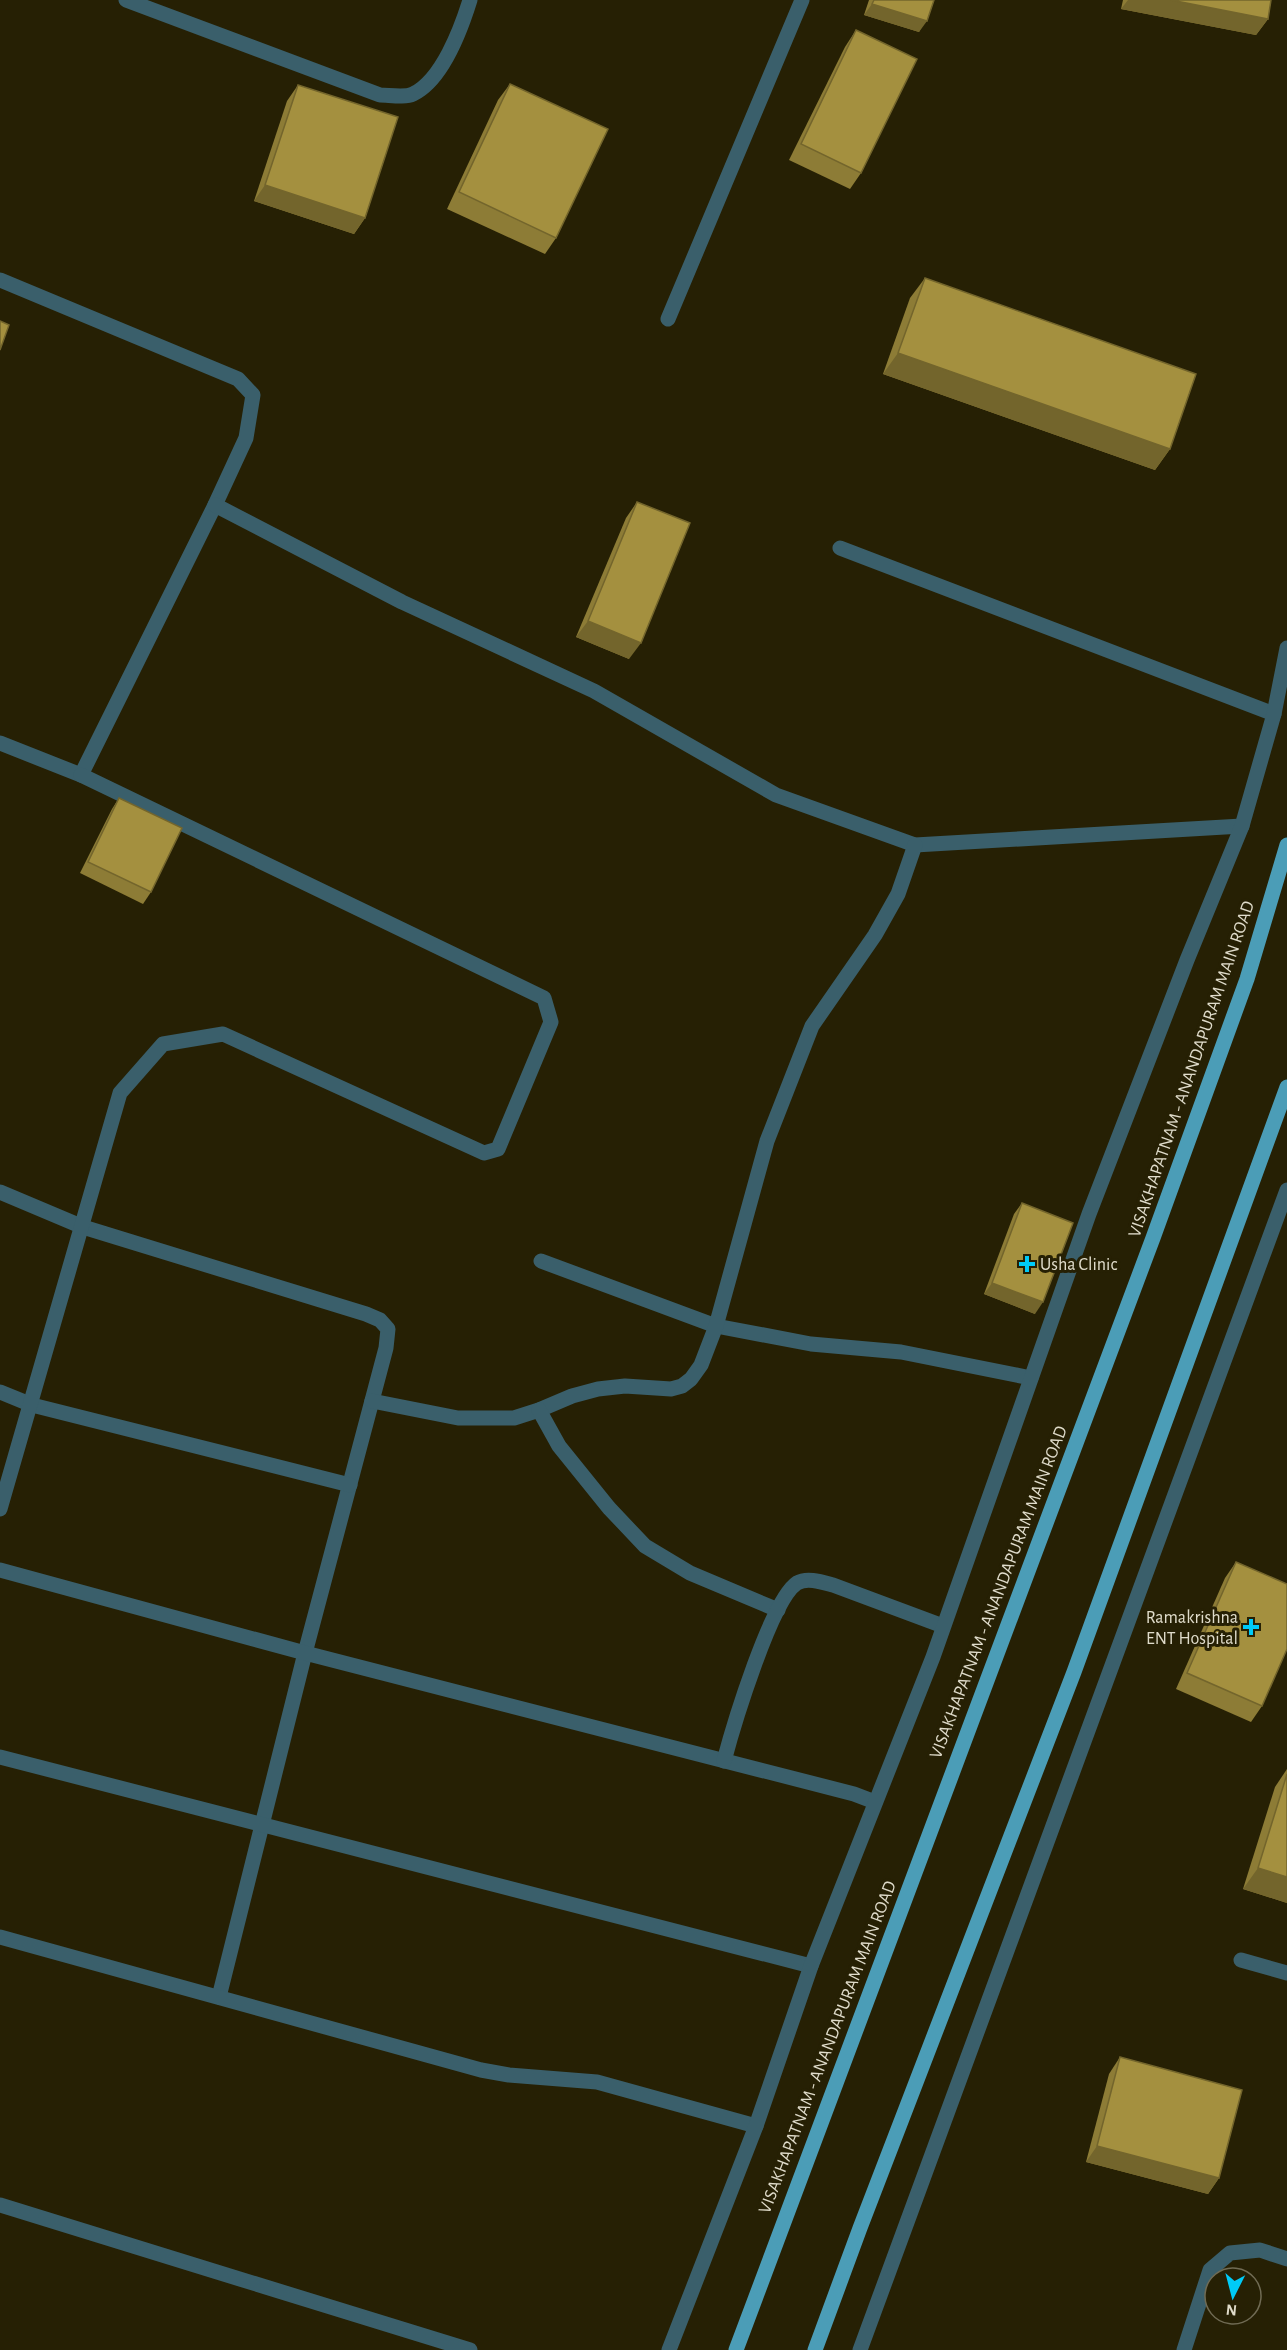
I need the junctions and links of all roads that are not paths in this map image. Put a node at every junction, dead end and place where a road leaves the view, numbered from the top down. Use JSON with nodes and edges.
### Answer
{"nodes":[{"id":1,"x":126,"y":0,"type":"edge"},
{"id":2,"x":470,"y":0,"type":"edge"},
{"id":3,"x":802,"y":0,"type":"edge"},
{"id":4,"x":0,"y":280,"type":"edge"},
{"id":5,"x":668,"y":319,"type":"dead end"},
{"id":6,"x":215,"y":505,"type":"junction"},
{"id":7,"x":840,"y":548,"type":"dead end"},
{"id":8,"x":1287,"y":648,"type":"edge"},
{"id":9,"x":1274,"y":714,"type":"junction"},
{"id":10,"x":0,"y":743,"type":"edge"},
{"id":11,"x":81,"y":775,"type":"junction"},
{"id":12,"x":1242,"y":826,"type":"junction"},
{"id":13,"x":915,"y":845,"type":"junction"},
{"id":14,"x":1287,"y":845,"type":"edge"},
{"id":15,"x":1287,"y":1087,"type":"edge"},
{"id":16,"x":1287,"y":1190,"type":"edge"},
{"id":17,"x":0,"y":1192,"type":"edge"},
{"id":18,"x":1282,"y":1218,"type":"edge"},
{"id":19,"x":82,"y":1227,"type":"junction"},
{"id":20,"x":541,"y":1261,"type":"dead end"},
{"id":21,"x":716,"y":1326,"type":"junction"},
{"id":22,"x":1031,"y":1378,"type":"junction"},
{"id":23,"x":0,"y":1392,"type":"edge"},
{"id":24,"x":377,"y":1401,"type":"junction"},
{"id":25,"x":32,"y":1404,"type":"junction"},
{"id":26,"x":539,"y":1410,"type":"junction"},
{"id":27,"x":350,"y":1485,"type":"junction"},
{"id":28,"x":0,"y":1509,"type":"edge"},
{"id":29,"x":0,"y":1570,"type":"edge"},
{"id":30,"x":778,"y":1610,"type":"junction"},
{"id":31,"x":944,"y":1626,"type":"junction"},
{"id":32,"x":305,"y":1653,"type":"junction"},
{"id":33,"x":0,"y":1757,"type":"edge"},
{"id":34,"x":724,"y":1761,"type":"junction"},
{"id":35,"x":875,"y":1802,"type":"junction"},
{"id":36,"x":263,"y":1824,"type":"junction"},
{"id":37,"x":0,"y":1937,"type":"edge"},
{"id":38,"x":1240,"y":1960,"type":"dead end"},
{"id":39,"x":811,"y":1966,"type":"junction"},
{"id":40,"x":1287,"y":1973,"type":"edge"},
{"id":41,"x":219,"y":1997,"type":"junction"},
{"id":42,"x":756,"y":2126,"type":"junction"},
{"id":43,"x":0,"y":2205,"type":"edge"},
{"id":44,"x":1287,"y":2259,"type":"edge"},
{"id":45,"x":470,"y":2350,"type":"edge"},
{"id":46,"x":669,"y":2350,"type":"edge"},
{"id":47,"x":736,"y":2350,"type":"edge"},
{"id":48,"x":815,"y":2350,"type":"edge"},
{"id":49,"x":860,"y":2350,"type":"edge"},
{"id":50,"x":1184,"y":2350,"type":"edge"}],
"edges":[{"from":1,"to":2,"type":"street"},
{"from":3,"to":5,"type":"street"},
{"from":4,"to":6,"type":"street"},
{"from":6,"to":11,"type":"street"},
{"from":6,"to":13,"type":"street"},
{"from":7,"to":9,"type":"street"},
{"from":8,"to":9,"type":"street"},
{"from":9,"to":12,"type":"street"},
{"from":10,"to":11,"type":"street"},
{"from":11,"to":19,"type":"street"},
{"from":12,"to":13,"type":"street"},
{"from":12,"to":22,"type":"street"},
{"from":13,"to":21,"type":"street"},
{"from":14,"to":47,"type":"main road","name":"VISAKHAPATNAM - ANANDAPURAM MAIN ROAD"},
{"from":15,"to":48,"type":"main road"},
{"from":16,"to":18,"type":"street"},
{"from":17,"to":19,"type":"street"},
{"from":18,"to":49,"type":"street"},
{"from":19,"to":24,"type":"street"},
{"from":19,"to":25,"type":"street"},
{"from":20,"to":21,"type":"street"},
{"from":21,"to":22,"type":"street"},
{"from":21,"to":26,"type":"street"},
{"from":22,"to":31,"type":"street"},
{"from":23,"to":25,"type":"street"},
{"from":24,"to":26,"type":"street"},
{"from":24,"to":27,"type":"street"},
{"from":25,"to":27,"type":"street"},
{"from":25,"to":28,"type":"street"},
{"from":26,"to":30,"type":"street"},
{"from":27,"to":32,"type":"street"},
{"from":29,"to":32,"type":"street"},
{"from":30,"to":31,"type":"street"},
{"from":30,"to":34,"type":"street"},
{"from":31,"to":35,"type":"street"},
{"from":32,"to":34,"type":"street"},
{"from":32,"to":36,"type":"street"},
{"from":33,"to":36,"type":"street"},
{"from":34,"to":35,"type":"street"},
{"from":35,"to":39,"type":"street"},
{"from":36,"to":39,"type":"street"},
{"from":36,"to":41,"type":"street"},
{"from":37,"to":41,"type":"street"},
{"from":38,"to":40,"type":"street"},
{"from":39,"to":42,"type":"street"},
{"from":41,"to":42,"type":"street"},
{"from":42,"to":46,"type":"street"},
{"from":43,"to":45,"type":"street"},
{"from":44,"to":50,"type":"street"}]}
